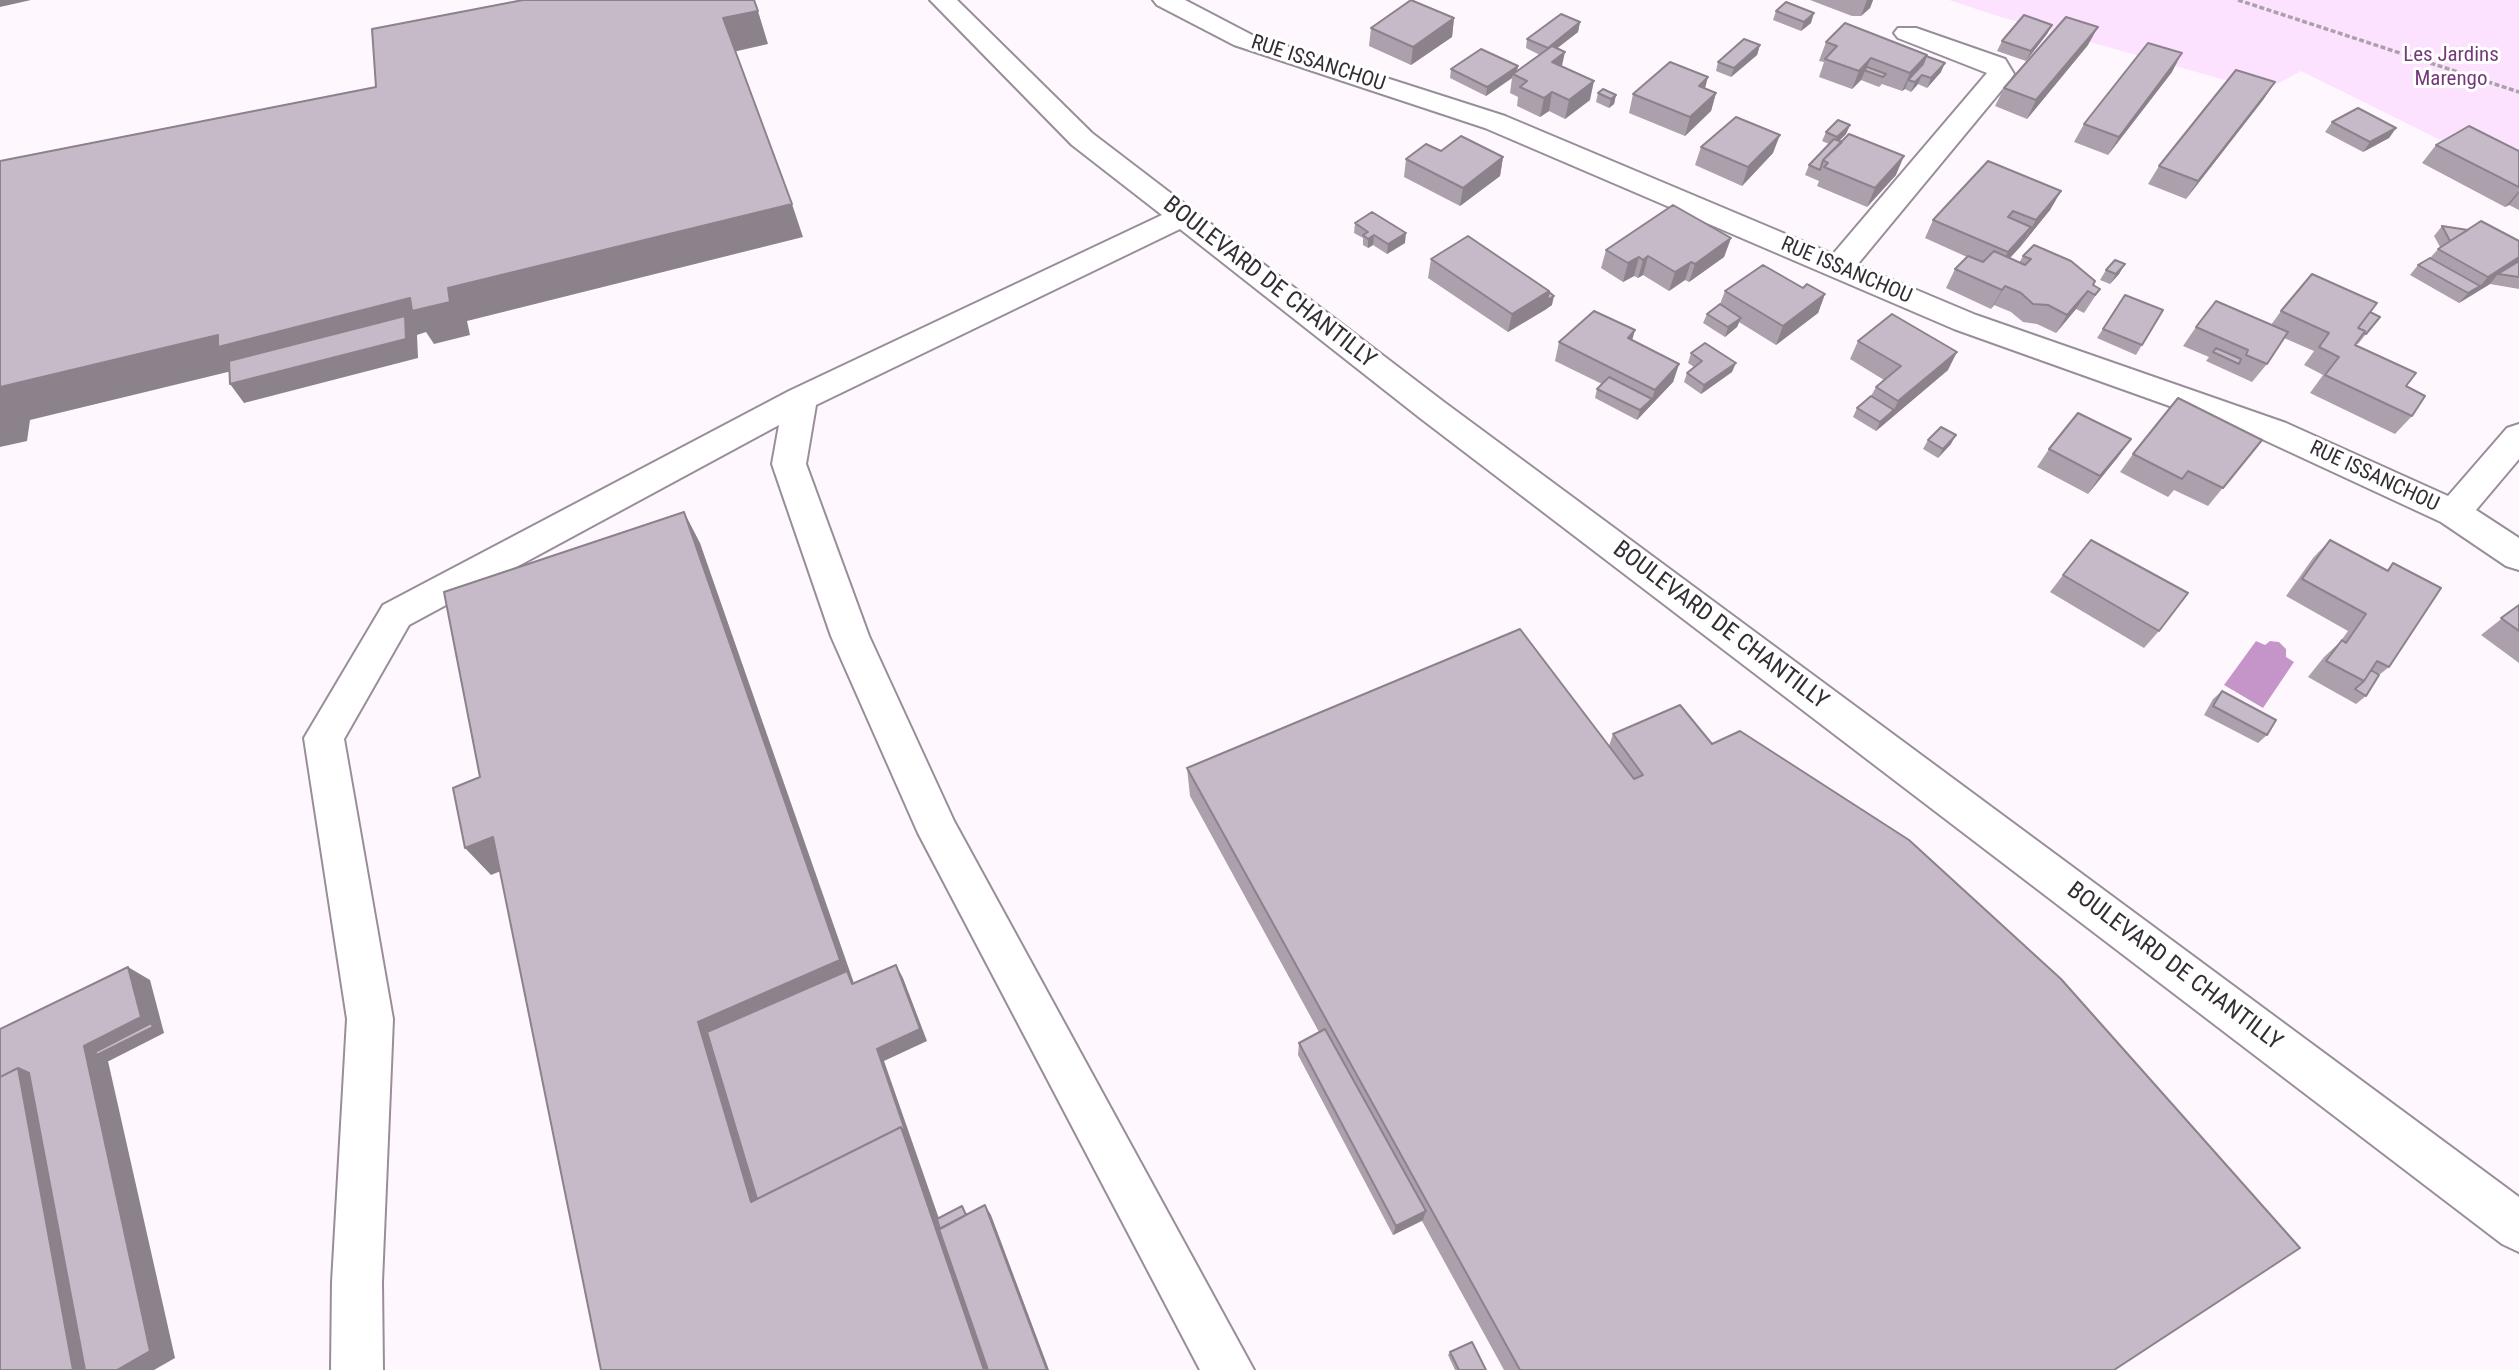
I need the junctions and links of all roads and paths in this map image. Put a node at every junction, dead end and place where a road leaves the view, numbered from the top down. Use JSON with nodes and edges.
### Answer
{"nodes":[{"id":1,"x":943,"y":0,"type":"edge"},
{"id":2,"x":1166,"y":0,"type":"edge"},
{"id":3,"x":2238,"y":0,"type":"edge"},
{"id":4,"x":1908,"y":33,"type":"dead end"},
{"id":5,"x":2519,"y":92,"type":"edge"},
{"id":6,"x":1184,"y":216,"type":"junction"},
{"id":7,"x":1838,"y":268,"type":"junction"},
{"id":8,"x":801,"y":399,"type":"junction"},
{"id":9,"x":2519,"y":436,"type":"edge"},
{"id":10,"x":2453,"y":513,"type":"junction"},
{"id":11,"x":2519,"y":556,"type":"edge"},
{"id":12,"x":2519,"y":1227,"type":"edge"},
{"id":13,"x":357,"y":1370,"type":"edge"},
{"id":14,"x":1228,"y":1370,"type":"edge"}],
"edges":[{"from":1,"to":6,"type":"street","name":"BOULEVARD DE CHANTILLY"},
{"from":2,"to":7,"type":"street","name":"RUE ISSANCHOU"},
{"from":3,"to":5,"type":"path"},
{"from":4,"to":7,"type":"street"},
{"from":6,"to":8,"type":"street"},
{"from":6,"to":12,"type":"street","name":"BOULEVARD DE CHANTILLY"},
{"from":7,"to":10,"type":"street","name":"RUE ISSANCHOU"},
{"from":8,"to":13,"type":"street"},
{"from":8,"to":14,"type":"street"},
{"from":9,"to":10,"type":"street"},
{"from":10,"to":11,"type":"street","name":"RUE ISSANCHOU"}]}
